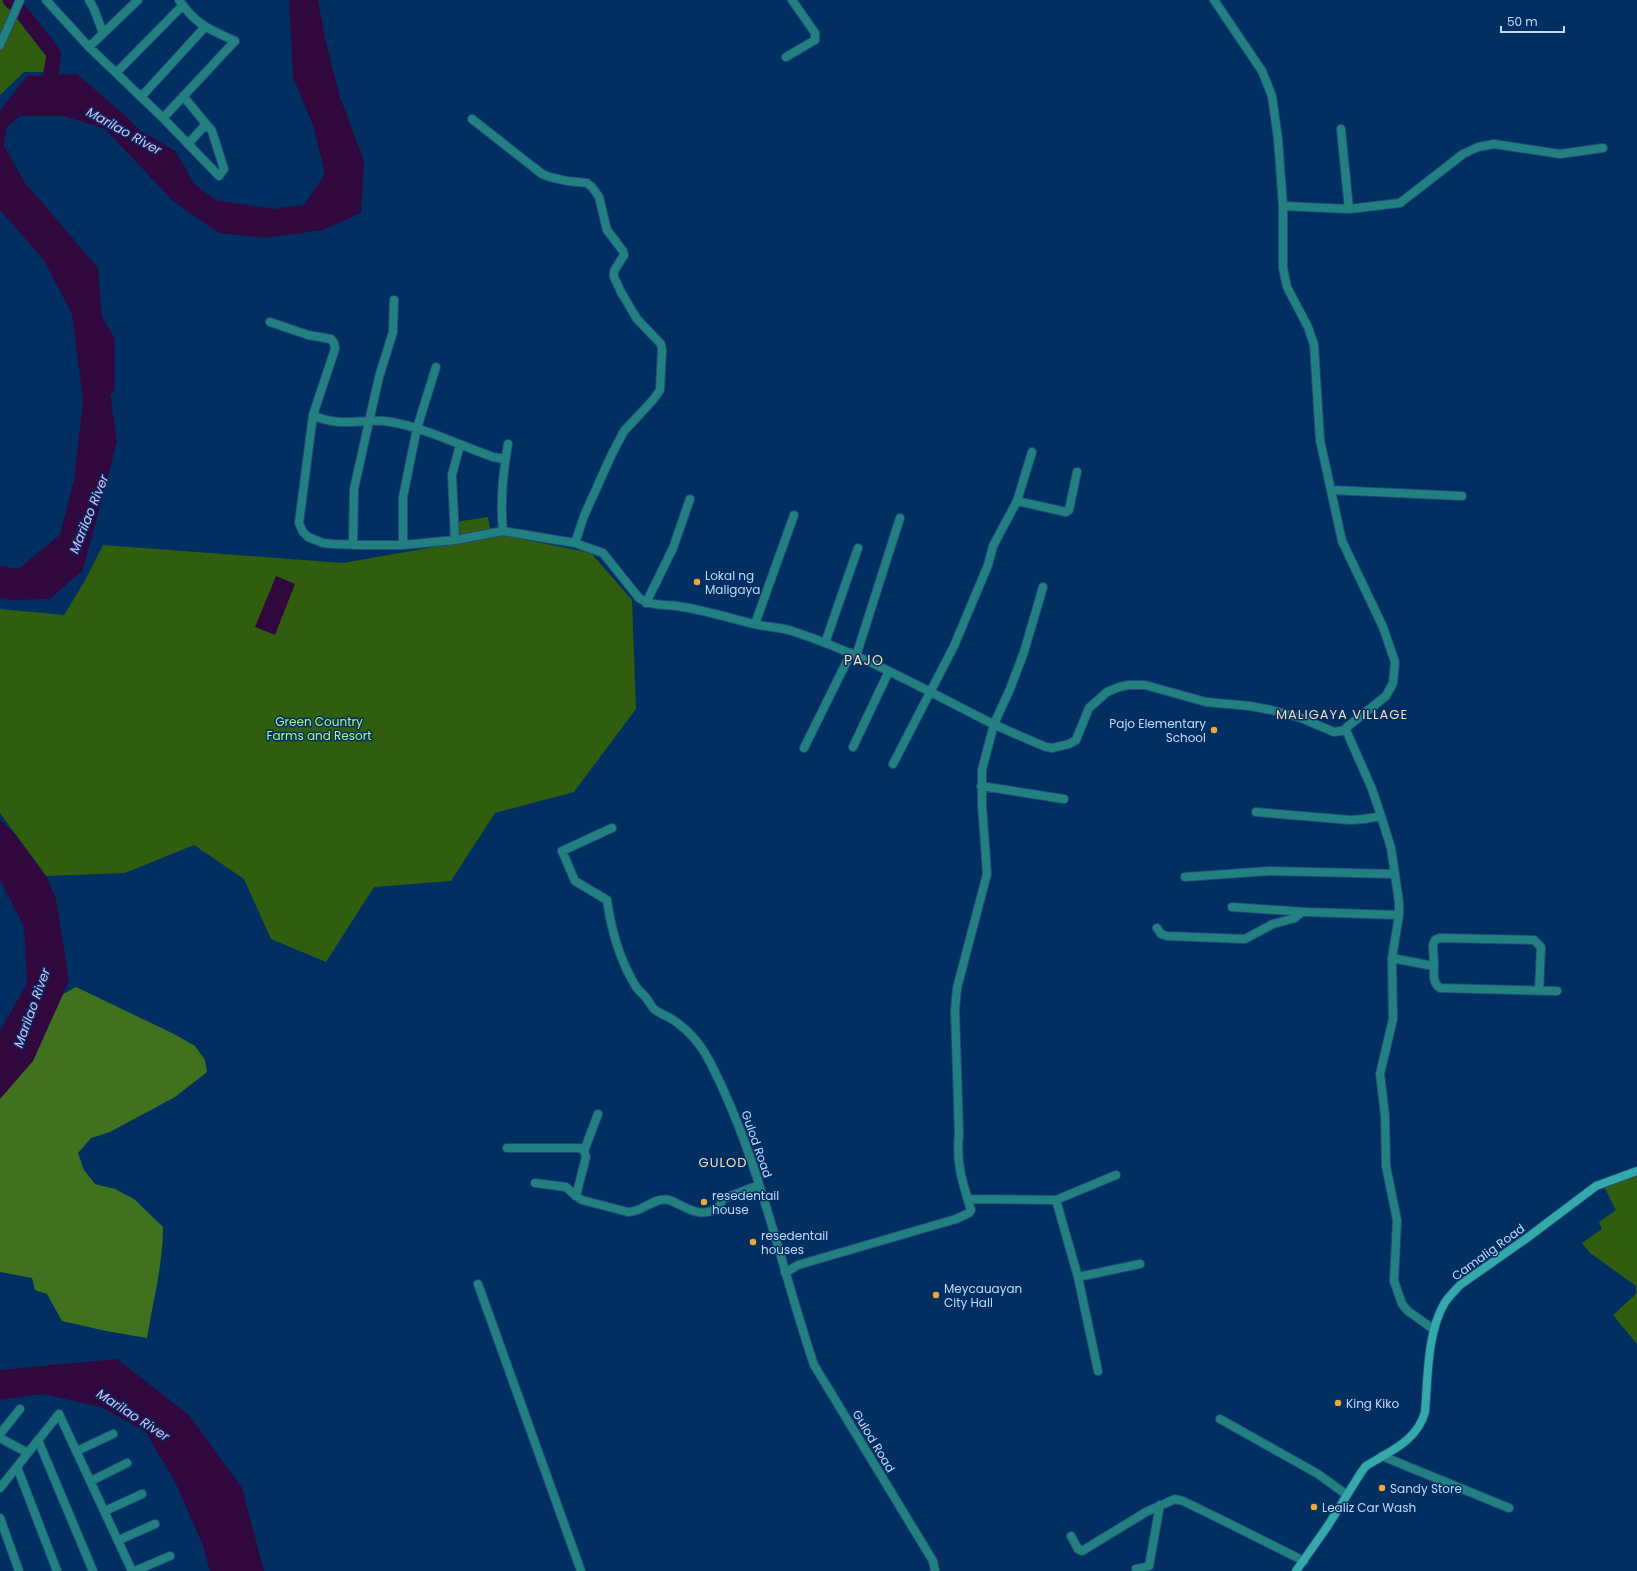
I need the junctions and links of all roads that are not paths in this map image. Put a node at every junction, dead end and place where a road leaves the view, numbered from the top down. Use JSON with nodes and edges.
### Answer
{"nodes":[{"id":1,"x":20,"y":0,"type":"edge"},
{"id":2,"x":46,"y":0,"type":"edge"},
{"id":3,"x":89,"y":0,"type":"edge"},
{"id":4,"x":138,"y":0,"type":"edge"},
{"id":5,"x":792,"y":0,"type":"edge"},
{"id":6,"x":1214,"y":0,"type":"edge"},
{"id":7,"x":181,"y":2,"type":"edge"},
{"id":8,"x":205,"y":27,"type":"junction"},
{"id":9,"x":3,"y":29,"type":"edge"},
{"id":10,"x":102,"y":33,"type":"junction"},
{"id":11,"x":0,"y":45,"type":"edge"},
{"id":12,"x":89,"y":47,"type":"junction"},
{"id":13,"x":786,"y":58,"type":"dead end"},
{"id":14,"x":116,"y":73,"type":"junction"},
{"id":15,"x":183,"y":96,"type":"junction"},
{"id":16,"x":141,"y":97,"type":"junction"},
{"id":17,"x":163,"y":118,"type":"junction"},
{"id":18,"x":472,"y":119,"type":"dead end"},
{"id":19,"x":206,"y":124,"type":"junction"},
{"id":20,"x":1341,"y":129,"type":"dead end"},
{"id":21,"x":188,"y":144,"type":"junction"},
{"id":22,"x":1603,"y":148,"type":"dead end"},
{"id":23,"x":1283,"y":206,"type":"junction"},
{"id":24,"x":1349,"y":209,"type":"junction"},
{"id":25,"x":394,"y":300,"type":"dead end"},
{"id":26,"x":270,"y":322,"type":"dead end"},
{"id":27,"x":436,"y":367,"type":"dead end"},
{"id":28,"x":312,"y":415,"type":"junction"},
{"id":29,"x":368,"y":422,"type":"junction"},
{"id":30,"x":417,"y":428,"type":"junction"},
{"id":31,"x":508,"y":444,"type":"dead end"},
{"id":32,"x":460,"y":445,"type":"junction"},
{"id":33,"x":1032,"y":452,"type":"dead end"},
{"id":34,"x":505,"y":460,"type":"junction"},
{"id":35,"x":1077,"y":472,"type":"dead end"},
{"id":36,"x":1331,"y":490,"type":"junction"},
{"id":37,"x":1462,"y":496,"type":"dead end"},
{"id":38,"x":690,"y":499,"type":"dead end"},
{"id":39,"x":1018,"y":501,"type":"junction"},
{"id":40,"x":794,"y":515,"type":"dead end"},
{"id":41,"x":900,"y":518,"type":"dead end"},
{"id":42,"x":503,"y":532,"type":"junction"},
{"id":43,"x":455,"y":540,"type":"junction"},
{"id":44,"x":575,"y":542,"type":"junction"},
{"id":45,"x":353,"y":545,"type":"junction"},
{"id":46,"x":403,"y":545,"type":"junction"},
{"id":47,"x":858,"y":548,"type":"dead end"},
{"id":48,"x":1043,"y":587,"type":"dead end"},
{"id":49,"x":646,"y":603,"type":"junction"},
{"id":50,"x":754,"y":624,"type":"junction"},
{"id":51,"x":825,"y":643,"type":"junction"},
{"id":52,"x":853,"y":654,"type":"junction"},
{"id":53,"x":889,"y":671,"type":"junction"},
{"id":54,"x":931,"y":691,"type":"junction"},
{"id":55,"x":994,"y":724,"type":"junction"},
{"id":56,"x":1346,"y":730,"type":"junction"},
{"id":57,"x":853,"y":747,"type":"dead end"},
{"id":58,"x":804,"y":748,"type":"dead end"},
{"id":59,"x":893,"y":764,"type":"dead end"},
{"id":60,"x":981,"y":786,"type":"junction"},
{"id":61,"x":1064,"y":800,"type":"dead end"},
{"id":62,"x":1256,"y":812,"type":"dead end"},
{"id":63,"x":1381,"y":816,"type":"junction"},
{"id":64,"x":612,"y":828,"type":"dead end"},
{"id":65,"x":1395,"y":874,"type":"junction"},
{"id":66,"x":1185,"y":877,"type":"dead end"},
{"id":67,"x":1232,"y":907,"type":"dead end"},
{"id":68,"x":1302,"y":912,"type":"junction"},
{"id":69,"x":1399,"y":915,"type":"junction"},
{"id":70,"x":1158,"y":928,"type":"dead end"},
{"id":71,"x":1392,"y":958,"type":"junction"},
{"id":72,"x":1434,"y":964,"type":"junction"},
{"id":73,"x":1539,"y":991,"type":"junction"},
{"id":74,"x":1557,"y":991,"type":"dead end"},
{"id":75,"x":598,"y":1114,"type":"dead end"},
{"id":76,"x":507,"y":1148,"type":"dead end"},
{"id":77,"x":584,"y":1151,"type":"junction"},
{"id":78,"x":1637,"y":1171,"type":"edge"},
{"id":79,"x":1116,"y":1174,"type":"dead end"},
{"id":80,"x":535,"y":1183,"type":"dead end"},
{"id":81,"x":759,"y":1185,"type":"junction"},
{"id":82,"x":576,"y":1196,"type":"junction"},
{"id":83,"x":968,"y":1199,"type":"junction"},
{"id":84,"x":1056,"y":1200,"type":"junction"},
{"id":85,"x":1140,"y":1264,"type":"dead end"},
{"id":86,"x":785,"y":1273,"type":"junction"},
{"id":87,"x":1078,"y":1277,"type":"junction"},
{"id":88,"x":478,"y":1284,"type":"dead end"},
{"id":89,"x":1434,"y":1328,"type":"junction"},
{"id":90,"x":1098,"y":1371,"type":"dead end"},
{"id":91,"x":20,"y":1409,"type":"dead end"},
{"id":92,"x":1220,"y":1419,"type":"dead end"},
{"id":93,"x":0,"y":1434,"type":"edge"},
{"id":94,"x":113,"y":1434,"type":"dead end"},
{"id":95,"x":0,"y":1438,"type":"edge"},
{"id":96,"x":38,"y":1440,"type":"junction"},
{"id":97,"x":77,"y":1451,"type":"junction"},
{"id":98,"x":28,"y":1453,"type":"junction"},
{"id":99,"x":1382,"y":1456,"type":"junction"},
{"id":100,"x":127,"y":1463,"type":"dead end"},
{"id":101,"x":17,"y":1467,"type":"junction"},
{"id":102,"x":91,"y":1481,"type":"junction"},
{"id":103,"x":0,"y":1488,"type":"edge"},
{"id":104,"x":142,"y":1494,"type":"dead end"},
{"id":105,"x":1347,"y":1495,"type":"junction"},
{"id":106,"x":1160,"y":1506,"type":"junction"},
{"id":107,"x":1509,"y":1508,"type":"dead end"},
{"id":108,"x":105,"y":1511,"type":"junction"},
{"id":109,"x":0,"y":1518,"type":"edge"},
{"id":110,"x":155,"y":1524,"type":"dead end"},
{"id":111,"x":1072,"y":1536,"type":"dead end"},
{"id":112,"x":119,"y":1540,"type":"junction"},
{"id":113,"x":170,"y":1556,"type":"dead end"},
{"id":114,"x":1304,"y":1561,"type":"junction"},
{"id":115,"x":1136,"y":1569,"type":"dead end"},
{"id":116,"x":18,"y":1571,"type":"edge"},
{"id":117,"x":57,"y":1571,"type":"edge"},
{"id":118,"x":93,"y":1571,"type":"edge"},
{"id":119,"x":134,"y":1571,"type":"edge"},
{"id":120,"x":582,"y":1571,"type":"edge"},
{"id":121,"x":935,"y":1571,"type":"edge"},
{"id":122,"x":1296,"y":1571,"type":"edge"}],
"edges":[{"from":1,"to":9,"type":"street"},
{"from":2,"to":12,"type":"street"},
{"from":3,"to":10,"type":"street"},
{"from":4,"to":10,"type":"street"},
{"from":5,"to":13,"type":"street"},
{"from":6,"to":23,"type":"street"},
{"from":7,"to":8,"type":"street"},
{"from":7,"to":14,"type":"street"},
{"from":8,"to":15,"type":"street"},
{"from":8,"to":16,"type":"street"},
{"from":9,"to":11,"type":"street"},
{"from":10,"to":12,"type":"street"},
{"from":12,"to":14,"type":"street"},
{"from":14,"to":16,"type":"street"},
{"from":15,"to":17,"type":"street"},
{"from":15,"to":19,"type":"street"},
{"from":16,"to":17,"type":"street"},
{"from":17,"to":21,"type":"street"},
{"from":18,"to":44,"type":"street"},
{"from":19,"to":21,"type":"street"},
{"from":19,"to":21,"type":"street"},
{"from":20,"to":24,"type":"street"},
{"from":22,"to":24,"type":"street"},
{"from":23,"to":24,"type":"street"},
{"from":23,"to":36,"type":"street"},
{"from":25,"to":29,"type":"street"},
{"from":26,"to":28,"type":"street"},
{"from":27,"to":30,"type":"street"},
{"from":28,"to":29,"type":"street"},
{"from":28,"to":45,"type":"street"},
{"from":29,"to":30,"type":"street"},
{"from":29,"to":45,"type":"street"},
{"from":30,"to":32,"type":"street"},
{"from":30,"to":46,"type":"street"},
{"from":31,"to":34,"type":"street"},
{"from":32,"to":34,"type":"street"},
{"from":32,"to":43,"type":"street"},
{"from":33,"to":39,"type":"street"},
{"from":34,"to":42,"type":"street"},
{"from":35,"to":39,"type":"street"},
{"from":36,"to":37,"type":"street"},
{"from":36,"to":56,"type":"street"},
{"from":38,"to":49,"type":"street"},
{"from":39,"to":54,"type":"street"},
{"from":40,"to":50,"type":"street"},
{"from":41,"to":52,"type":"street"},
{"from":42,"to":43,"type":"street"},
{"from":42,"to":44,"type":"street"},
{"from":43,"to":46,"type":"street"},
{"from":44,"to":49,"type":"street"},
{"from":45,"to":46,"type":"street"},
{"from":47,"to":51,"type":"street"},
{"from":48,"to":55,"type":"street"},
{"from":49,"to":50,"type":"street"},
{"from":50,"to":51,"type":"street"},
{"from":51,"to":52,"type":"street"},
{"from":52,"to":53,"type":"street"},
{"from":52,"to":58,"type":"street"},
{"from":53,"to":54,"type":"street"},
{"from":53,"to":57,"type":"street"},
{"from":54,"to":55,"type":"street"},
{"from":54,"to":59,"type":"street"},
{"from":55,"to":56,"type":"street"},
{"from":55,"to":60,"type":"street"},
{"from":56,"to":63,"type":"street"},
{"from":60,"to":61,"type":"street"},
{"from":60,"to":83,"type":"street"},
{"from":62,"to":63,"type":"street"},
{"from":63,"to":65,"type":"street"},
{"from":64,"to":81,"type":"street","name":"Gulod Road"},
{"from":65,"to":66,"type":"street"},
{"from":65,"to":69,"type":"street"},
{"from":67,"to":68,"type":"street"},
{"from":68,"to":69,"type":"street"},
{"from":68,"to":70,"type":"street"},
{"from":69,"to":71,"type":"street"},
{"from":71,"to":72,"type":"street"},
{"from":71,"to":89,"type":"street"},
{"from":72,"to":73,"type":"street"},
{"from":72,"to":73,"type":"street"},
{"from":73,"to":74,"type":"street"},
{"from":75,"to":77,"type":"street"},
{"from":76,"to":77,"type":"street"},
{"from":77,"to":82,"type":"street"},
{"from":78,"to":89,"type":"main road","name":"Camalig Road"},
{"from":79,"to":84,"type":"street"},
{"from":80,"to":82,"type":"street"},
{"from":81,"to":82,"type":"street"},
{"from":81,"to":86,"type":"street","name":"Gulod Road"},
{"from":83,"to":84,"type":"street"},
{"from":83,"to":86,"type":"street"},
{"from":84,"to":87,"type":"street"},
{"from":85,"to":87,"type":"street"},
{"from":86,"to":121,"type":"street","name":"Gulod Road"},
{"from":87,"to":90,"type":"street"},
{"from":88,"to":120,"type":"street"},
{"from":89,"to":99,"type":"main road","name":"Camalig Road"},
{"from":91,"to":93,"type":"street"},
{"from":92,"to":105,"type":"street"},
{"from":94,"to":97,"type":"street"},
{"from":95,"to":98,"type":"street"},
{"from":96,"to":97,"type":"street"},
{"from":96,"to":98,"type":"street"},
{"from":96,"to":118,"type":"street"},
{"from":97,"to":102,"type":"street"},
{"from":98,"to":101,"type":"street"},
{"from":99,"to":105,"type":"main road","name":"Camalig Road"},
{"from":99,"to":107,"type":"street"},
{"from":100,"to":102,"type":"street"},
{"from":101,"to":103,"type":"street"},
{"from":101,"to":117,"type":"street"},
{"from":102,"to":108,"type":"street"},
{"from":104,"to":108,"type":"street"},
{"from":105,"to":114,"type":"main road","name":"Camalig Road"},
{"from":106,"to":111,"type":"street"},
{"from":106,"to":114,"type":"street"},
{"from":106,"to":115,"type":"street"},
{"from":108,"to":112,"type":"street"},
{"from":109,"to":116,"type":"street"},
{"from":110,"to":112,"type":"street"},
{"from":112,"to":119,"type":"street"},
{"from":113,"to":119,"type":"street"},
{"from":114,"to":122,"type":"main road","name":"Camalig Road"}]}
